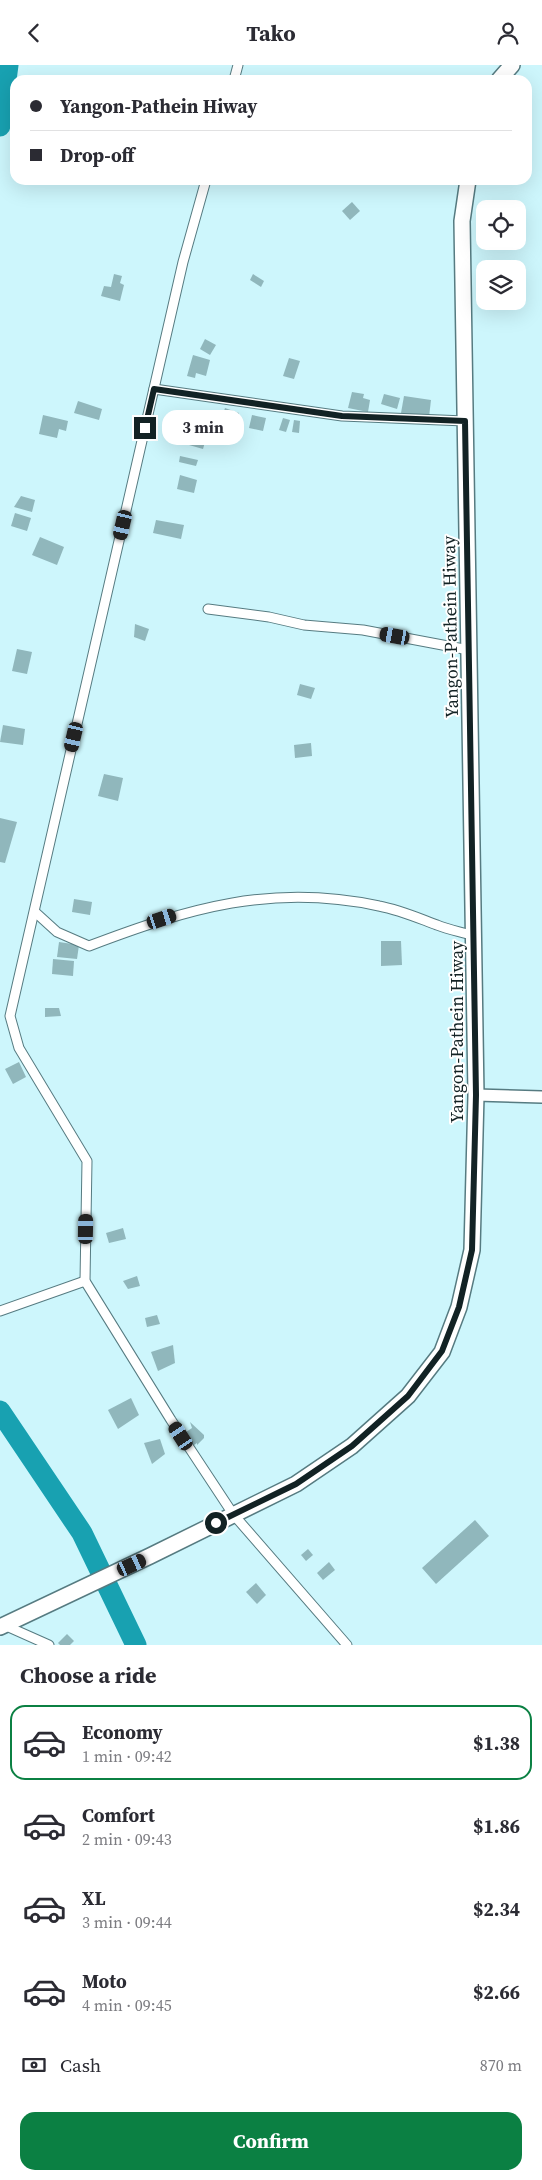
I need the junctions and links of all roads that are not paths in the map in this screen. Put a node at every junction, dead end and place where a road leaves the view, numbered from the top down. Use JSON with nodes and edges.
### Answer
{"nodes":[{"id":1,"x":512,"y":65,"type":"edge"},
{"id":2,"x":503,"y":75,"type":"edge"},
{"id":3,"x":205,"y":185,"type":"edge"},
{"id":4,"x":467,"y":185,"type":"edge"},
{"id":5,"x":154,"y":389,"type":"junction"},
{"id":6,"x":465,"y":421,"type":"junction"},
{"id":7,"x":208,"y":609,"type":"dead end"},
{"id":8,"x":469,"y":650,"type":"junction"},
{"id":9,"x":34,"y":911,"type":"junction"},
{"id":10,"x":474,"y":936,"type":"junction"},
{"id":11,"x":476,"y":1095,"type":"junction"},
{"id":12,"x":542,"y":1097,"type":"edge"},
{"id":13,"x":85,"y":1281,"type":"junction"},
{"id":14,"x":0,"y":1311,"type":"edge"},
{"id":15,"x":233,"y":1514,"type":"junction"},
{"id":16,"x":2,"y":1626,"type":"edge"},
{"id":17,"x":49,"y":1645,"type":"edge"},
{"id":18,"x":347,"y":1645,"type":"edge"}],
"edges":[{"from":1,"to":2,"type":"highway"},
{"from":3,"to":5,"type":"street"},
{"from":4,"to":6,"type":"highway","name":"Yangon-Pathein Hiway"},
{"from":5,"to":6,"type":"street"},
{"from":5,"to":9,"type":"street"},
{"from":6,"to":8,"type":"highway","name":"Yangon-Pathein Hiway"},
{"from":7,"to":8,"type":"street"},
{"from":8,"to":10,"type":"highway","name":"Yangon-Pathein Hiway"},
{"from":9,"to":10,"type":"street"},
{"from":9,"to":13,"type":"street"},
{"from":10,"to":11,"type":"highway","name":"Yangon-Pathein Hiway"},
{"from":11,"to":12,"type":"street"},
{"from":11,"to":15,"type":"highway","name":"Yangon-Pathein Hiway"},
{"from":13,"to":14,"type":"street"},
{"from":13,"to":15,"type":"street"},
{"from":15,"to":16,"type":"highway","name":"Yangon-Pathein Hiway"},
{"from":15,"to":18,"type":"street"},
{"from":16,"to":17,"type":"street"}]}
